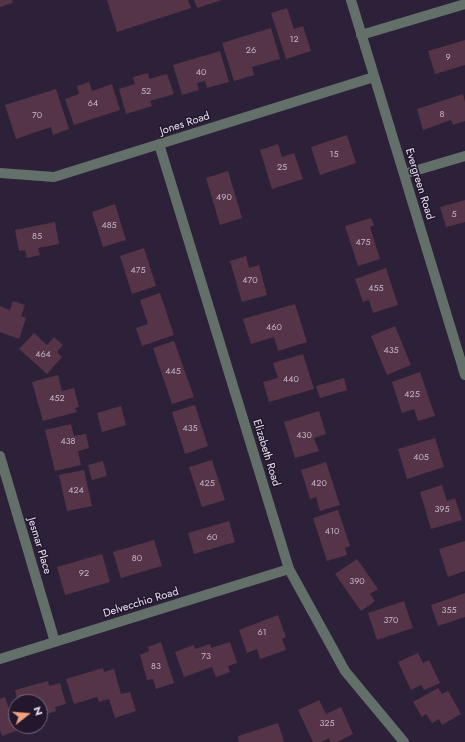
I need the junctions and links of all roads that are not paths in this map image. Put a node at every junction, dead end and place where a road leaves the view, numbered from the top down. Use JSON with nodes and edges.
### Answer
{"nodes":[{"id":1,"x":351,"y":0,"type":"edge"},
{"id":2,"x":465,"y":4,"type":"edge"},
{"id":3,"x":361,"y":35,"type":"junction"},
{"id":4,"x":374,"y":77,"type":"junction"},
{"id":5,"x":159,"y":144,"type":"junction"},
{"id":6,"x":465,"y":156,"type":"edge"},
{"id":7,"x":0,"y":173,"type":"edge"},
{"id":8,"x":404,"y":174,"type":"junction"},
{"id":9,"x":465,"y":375,"type":"edge"},
{"id":10,"x":0,"y":456,"type":"edge"},
{"id":11,"x":289,"y":569,"type":"junction"},
{"id":12,"x":55,"y":642,"type":"junction"},
{"id":13,"x":0,"y":659,"type":"edge"},
{"id":14,"x":404,"y":742,"type":"edge"}],
"edges":[{"from":1,"to":3,"type":"street","name":"Evergreen Road"},
{"from":2,"to":3,"type":"street"},
{"from":3,"to":4,"type":"street","name":"Evergreen Road"},
{"from":4,"to":5,"type":"street","name":"Jones Road"},
{"from":4,"to":8,"type":"street","name":"Evergreen Road"},
{"from":5,"to":7,"type":"street","name":"Jones Road"},
{"from":5,"to":11,"type":"street","name":"Elizabeth Road"},
{"from":6,"to":8,"type":"street"},
{"from":8,"to":9,"type":"street","name":"Evergreen Road"},
{"from":10,"to":12,"type":"street","name":"Jesmar Place"},
{"from":11,"to":12,"type":"street","name":"Delvecchio Road"},
{"from":11,"to":14,"type":"street","name":"Elizabeth Road"},
{"from":12,"to":13,"type":"street","name":"Delvecchio Road"}]}
